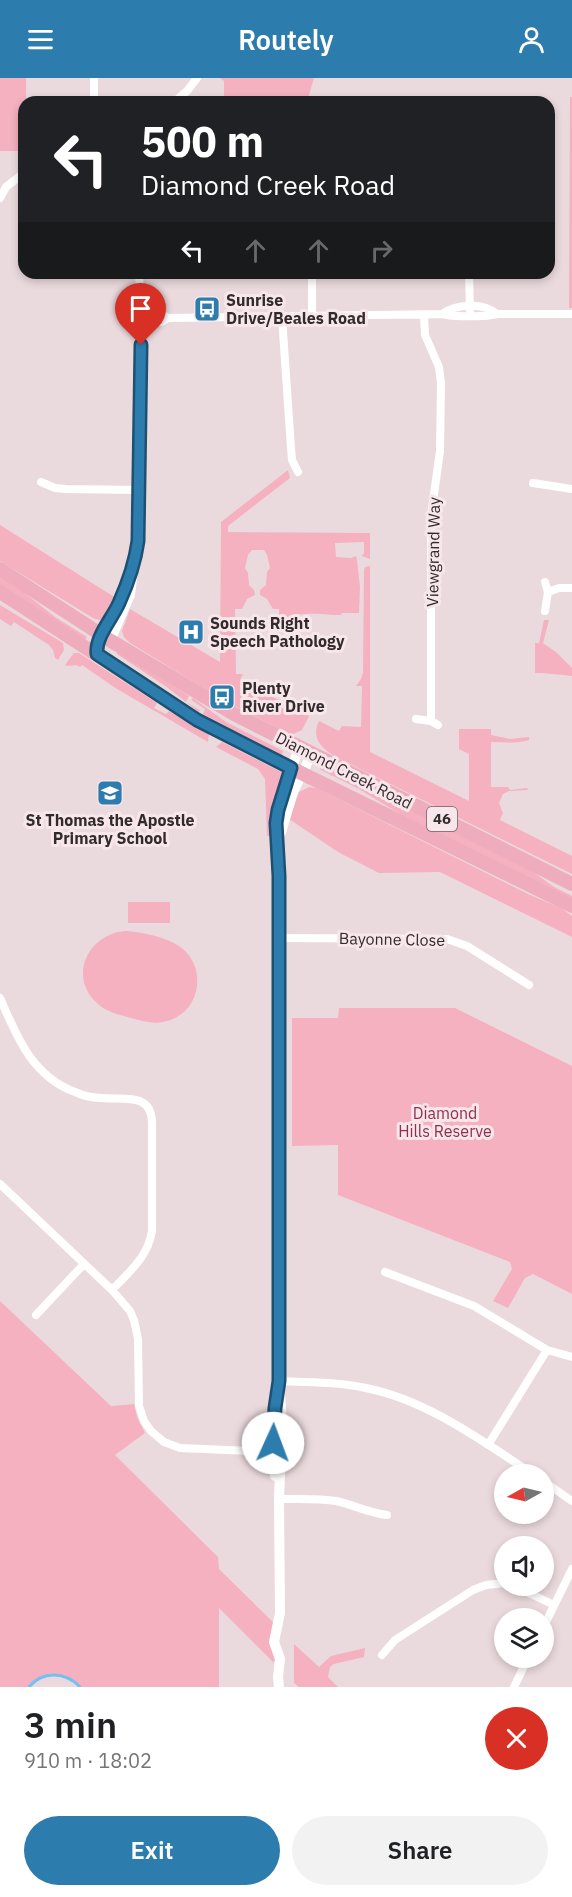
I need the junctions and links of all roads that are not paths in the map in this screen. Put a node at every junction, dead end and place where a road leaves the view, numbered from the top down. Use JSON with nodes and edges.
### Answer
{"nodes":[{"id":1,"x":94,"y":78,"type":"edge"},
{"id":2,"x":197,"y":78,"type":"edge"},
{"id":3,"x":94,"y":96,"type":"edge"},
{"id":4,"x":181,"y":96,"type":"edge"},
{"id":5,"x":18,"y":178,"type":"edge"},
{"id":6,"x":0,"y":198,"type":"edge"},
{"id":7,"x":139,"y":279,"type":"edge"},
{"id":8,"x":312,"y":279,"type":"edge"},
{"id":9,"x":469,"y":279,"type":"edge"},
{"id":10,"x":470,"y":310,"type":"junction"},
{"id":11,"x":572,"y":314,"type":"edge"},
{"id":12,"x":424,"y":315,"type":"junction"},
{"id":13,"x":282,"y":316,"type":"junction"},
{"id":14,"x":312,"y":316,"type":"junction"},
{"id":15,"x":141,"y":318,"type":"junction"},
{"id":16,"x":298,"y":472,"type":"dead end"},
{"id":17,"x":41,"y":482,"type":"dead end"},
{"id":18,"x":533,"y":483,"type":"dead end"},
{"id":19,"x":572,"y":489,"type":"edge"},
{"id":20,"x":139,"y":490,"type":"junction"},
{"id":21,"x":0,"y":569,"type":"edge"},
{"id":22,"x":545,"y":582,"type":"dead end"},
{"id":23,"x":572,"y":588,"type":"edge"},
{"id":24,"x":0,"y":592,"type":"edge"},
{"id":25,"x":548,"y":592,"type":"junction"},
{"id":26,"x":545,"y":611,"type":"dead end"},
{"id":27,"x":106,"y":638,"type":"junction"},
{"id":28,"x":97,"y":654,"type":"junction"},
{"id":29,"x":416,"y":719,"type":"dead end"},
{"id":30,"x":306,"y":750,"type":"junction"},
{"id":31,"x":297,"y":771,"type":"junction"},
{"id":32,"x":572,"y":884,"type":"edge"},
{"id":33,"x":572,"y":906,"type":"edge"},
{"id":34,"x":279,"y":938,"type":"junction"},
{"id":35,"x":530,"y":985,"type":"dead end"},
{"id":36,"x":0,"y":998,"type":"edge"},
{"id":37,"x":0,"y":1184,"type":"edge"},
{"id":38,"x":84,"y":1264,"type":"junction"},
{"id":39,"x":385,"y":1272,"type":"dead end"},
{"id":40,"x":112,"y":1290,"type":"junction"},
{"id":41,"x":36,"y":1315,"type":"dead end"},
{"id":42,"x":547,"y":1350,"type":"junction"},
{"id":43,"x":572,"y":1357,"type":"edge"},
{"id":44,"x":279,"y":1381,"type":"junction"},
{"id":45,"x":488,"y":1445,"type":"junction"},
{"id":46,"x":276,"y":1448,"type":"junction"},
{"id":47,"x":517,"y":1464,"type":"edge"},
{"id":48,"x":554,"y":1489,"type":"edge"},
{"id":49,"x":279,"y":1499,"type":"junction"},
{"id":50,"x":572,"y":1501,"type":"edge"},
{"id":51,"x":387,"y":1515,"type":"dead end"},
{"id":52,"x":572,"y":1569,"type":"edge"},
{"id":53,"x":494,"y":1584,"type":"edge"},
{"id":54,"x":535,"y":1596,"type":"edge"},
{"id":55,"x":554,"y":1605,"type":"junction"},
{"id":56,"x":553,"y":1608,"type":"edge"},
{"id":57,"x":382,"y":1655,"type":"dead end"},
{"id":58,"x":523,"y":1668,"type":"edge"},
{"id":59,"x":279,"y":1686,"type":"edge"},
{"id":60,"x":514,"y":1687,"type":"edge"}],
"edges":[{"from":1,"to":3,"type":"street"},
{"from":2,"to":4,"type":"street"},
{"from":5,"to":6,"type":"street"},
{"from":7,"to":15,"type":"street"},
{"from":8,"to":14,"type":"street"},
{"from":9,"to":10,"type":"street"},
{"from":10,"to":11,"type":"street"},
{"from":10,"to":12,"type":"street"},
{"from":12,"to":14,"type":"street"},
{"from":12,"to":29,"type":"street","name":"Viewgrand Way"},
{"from":13,"to":14,"type":"street"},
{"from":13,"to":15,"type":"street"},
{"from":13,"to":16,"type":"street"},
{"from":15,"to":20,"type":"street"},
{"from":17,"to":20,"type":"street"},
{"from":18,"to":19,"type":"street"},
{"from":20,"to":27,"type":"street"},
{"from":21,"to":27,"type":"main road","name":"Diamond Creek Road","number":"46"},
{"from":22,"to":25,"type":"street"},
{"from":23,"to":25,"type":"street"},
{"from":24,"to":28,"type":"main road","name":"Diamond Creek Road","number":"46"},
{"from":25,"to":26,"type":"street"},
{"from":27,"to":28,"type":"main road"},
{"from":27,"to":30,"type":"main road","name":"Diamond Creek Road","number":"46"},
{"from":28,"to":31,"type":"main road","name":"Diamond Creek Road","number":"46"},
{"from":30,"to":31,"type":"street"},
{"from":30,"to":32,"type":"main road","name":"Diamond Creek Road","number":"46"},
{"from":31,"to":33,"type":"main road","name":"Diamond Creek Road","number":"46"},
{"from":31,"to":34,"type":"street"},
{"from":34,"to":35,"type":"street","name":"Bayonne Close"},
{"from":34,"to":44,"type":"street"},
{"from":36,"to":40,"type":"street"},
{"from":37,"to":38,"type":"street"},
{"from":38,"to":40,"type":"street"},
{"from":38,"to":41,"type":"street"},
{"from":39,"to":42,"type":"street"},
{"from":40,"to":46,"type":"street"},
{"from":42,"to":43,"type":"street"},
{"from":42,"to":45,"type":"street"},
{"from":44,"to":45,"type":"street"},
{"from":44,"to":46,"type":"street"},
{"from":45,"to":47,"type":"street"},
{"from":46,"to":49,"type":"street"},
{"from":48,"to":50,"type":"street"},
{"from":49,"to":51,"type":"street"},
{"from":49,"to":59,"type":"street"},
{"from":52,"to":55,"type":"street"},
{"from":53,"to":57,"type":"street"},
{"from":54,"to":55,"type":"street"},
{"from":55,"to":56,"type":"street"},
{"from":58,"to":60,"type":"street"}]}
